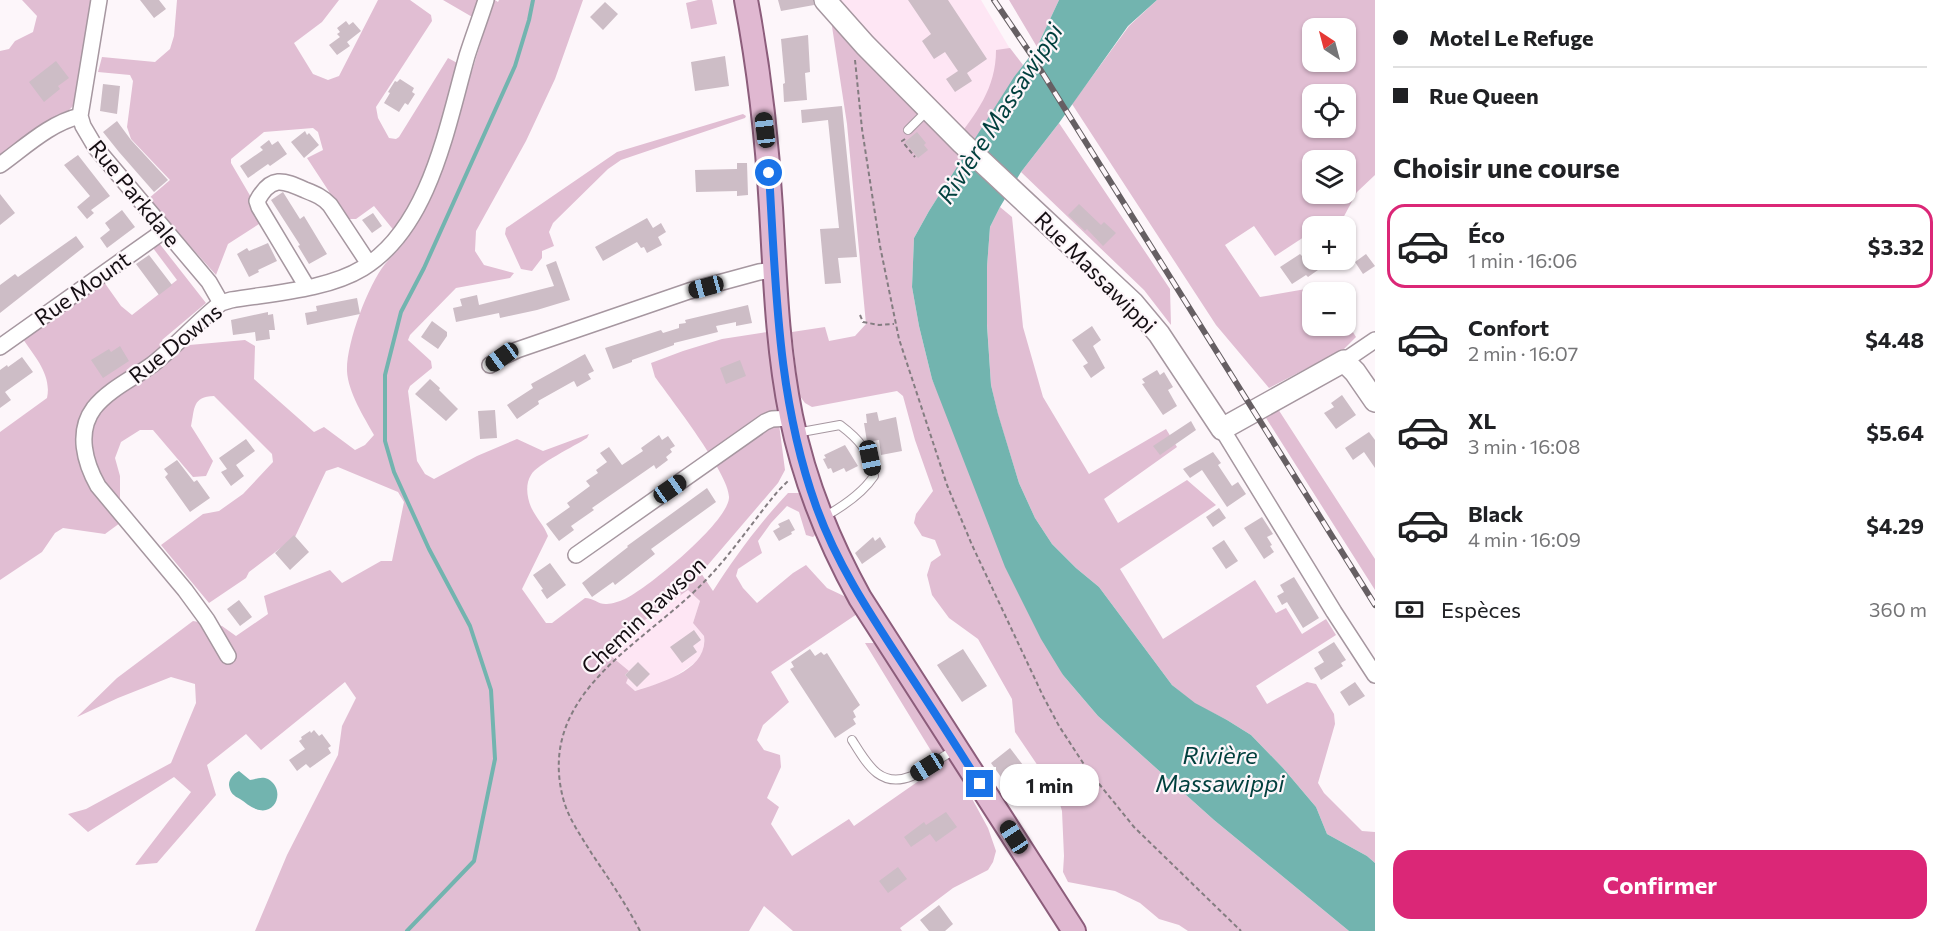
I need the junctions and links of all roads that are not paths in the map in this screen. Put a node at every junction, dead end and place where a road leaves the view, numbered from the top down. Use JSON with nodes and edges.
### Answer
{"nodes":[{"id":1,"x":99,"y":0,"type":"edge"},
{"id":2,"x":486,"y":0,"type":"edge"},
{"id":3,"x":746,"y":0,"type":"edge"},
{"id":4,"x":825,"y":0,"type":"edge"},
{"id":5,"x":928,"y":110,"type":"junction"},
{"id":6,"x":80,"y":116,"type":"junction"},
{"id":7,"x":909,"y":133,"type":"road end"},
{"id":8,"x":0,"y":165,"type":"edge"},
{"id":9,"x":165,"y":230,"type":"junction"},
{"id":10,"x":369,"y":264,"type":"junction"},
{"id":11,"x":774,"y":270,"type":"junction"},
{"id":12,"x":307,"y":287,"type":"junction"},
{"id":13,"x":221,"y":303,"type":"junction"},
{"id":14,"x":1375,"y":340,"type":"edge"},
{"id":15,"x":0,"y":347,"type":"edge"},
{"id":16,"x":1344,"y":361,"type":"junction"},
{"id":17,"x":490,"y":365,"type":"dead end"},
{"id":18,"x":1375,"y":401,"type":"edge"},
{"id":19,"x":793,"y":425,"type":"junction"},
{"id":20,"x":1222,"y":429,"type":"junction"},
{"id":21,"x":821,"y":518,"type":"junction"},
{"id":22,"x":576,"y":555,"type":"dead end"},
{"id":23,"x":228,"y":656,"type":"dead end"},
{"id":24,"x":1375,"y":675,"type":"edge"},
{"id":25,"x":852,"y":740,"type":"dead end"},
{"id":26,"x":957,"y":748,"type":"junction"},
{"id":27,"x":1074,"y":931,"type":"edge"}],
"edges":[{"from":1,"to":6,"type":"street","name":"Rue Parkdale"},
{"from":2,"to":10,"type":"street","name":"Rue Downs"},
{"from":3,"to":11,"type":"main road"},
{"from":4,"to":5,"type":"street","name":"Rue Massawippi"},
{"from":5,"to":7,"type":"lane"},
{"from":5,"to":20,"type":"street","name":"Rue Massawippi"},
{"from":6,"to":8,"type":"street"},
{"from":6,"to":9,"type":"street","name":"Rue Parkdale"},
{"from":9,"to":13,"type":"street","name":"Rue Parkdale"},
{"from":9,"to":15,"type":"street","name":"Rue Mount"},
{"from":10,"to":12,"type":"street","name":"Rue Downs"},
{"from":10,"to":12,"type":"street"},
{"from":11,"to":17,"type":"street"},
{"from":11,"to":19,"type":"main road"},
{"from":12,"to":13,"type":"street","name":"Rue Downs"},
{"from":13,"to":23,"type":"street","name":"Rue Downs"},
{"from":14,"to":16,"type":"street"},
{"from":16,"to":18,"type":"street"},
{"from":16,"to":20,"type":"street"},
{"from":19,"to":21,"type":"main road"},
{"from":19,"to":21,"type":"lane"},
{"from":19,"to":22,"type":"street"},
{"from":20,"to":24,"type":"street","name":"Rue Massawippi"},
{"from":21,"to":26,"type":"main road"},
{"from":25,"to":26,"type":"lane"},
{"from":26,"to":27,"type":"main road"}]}
